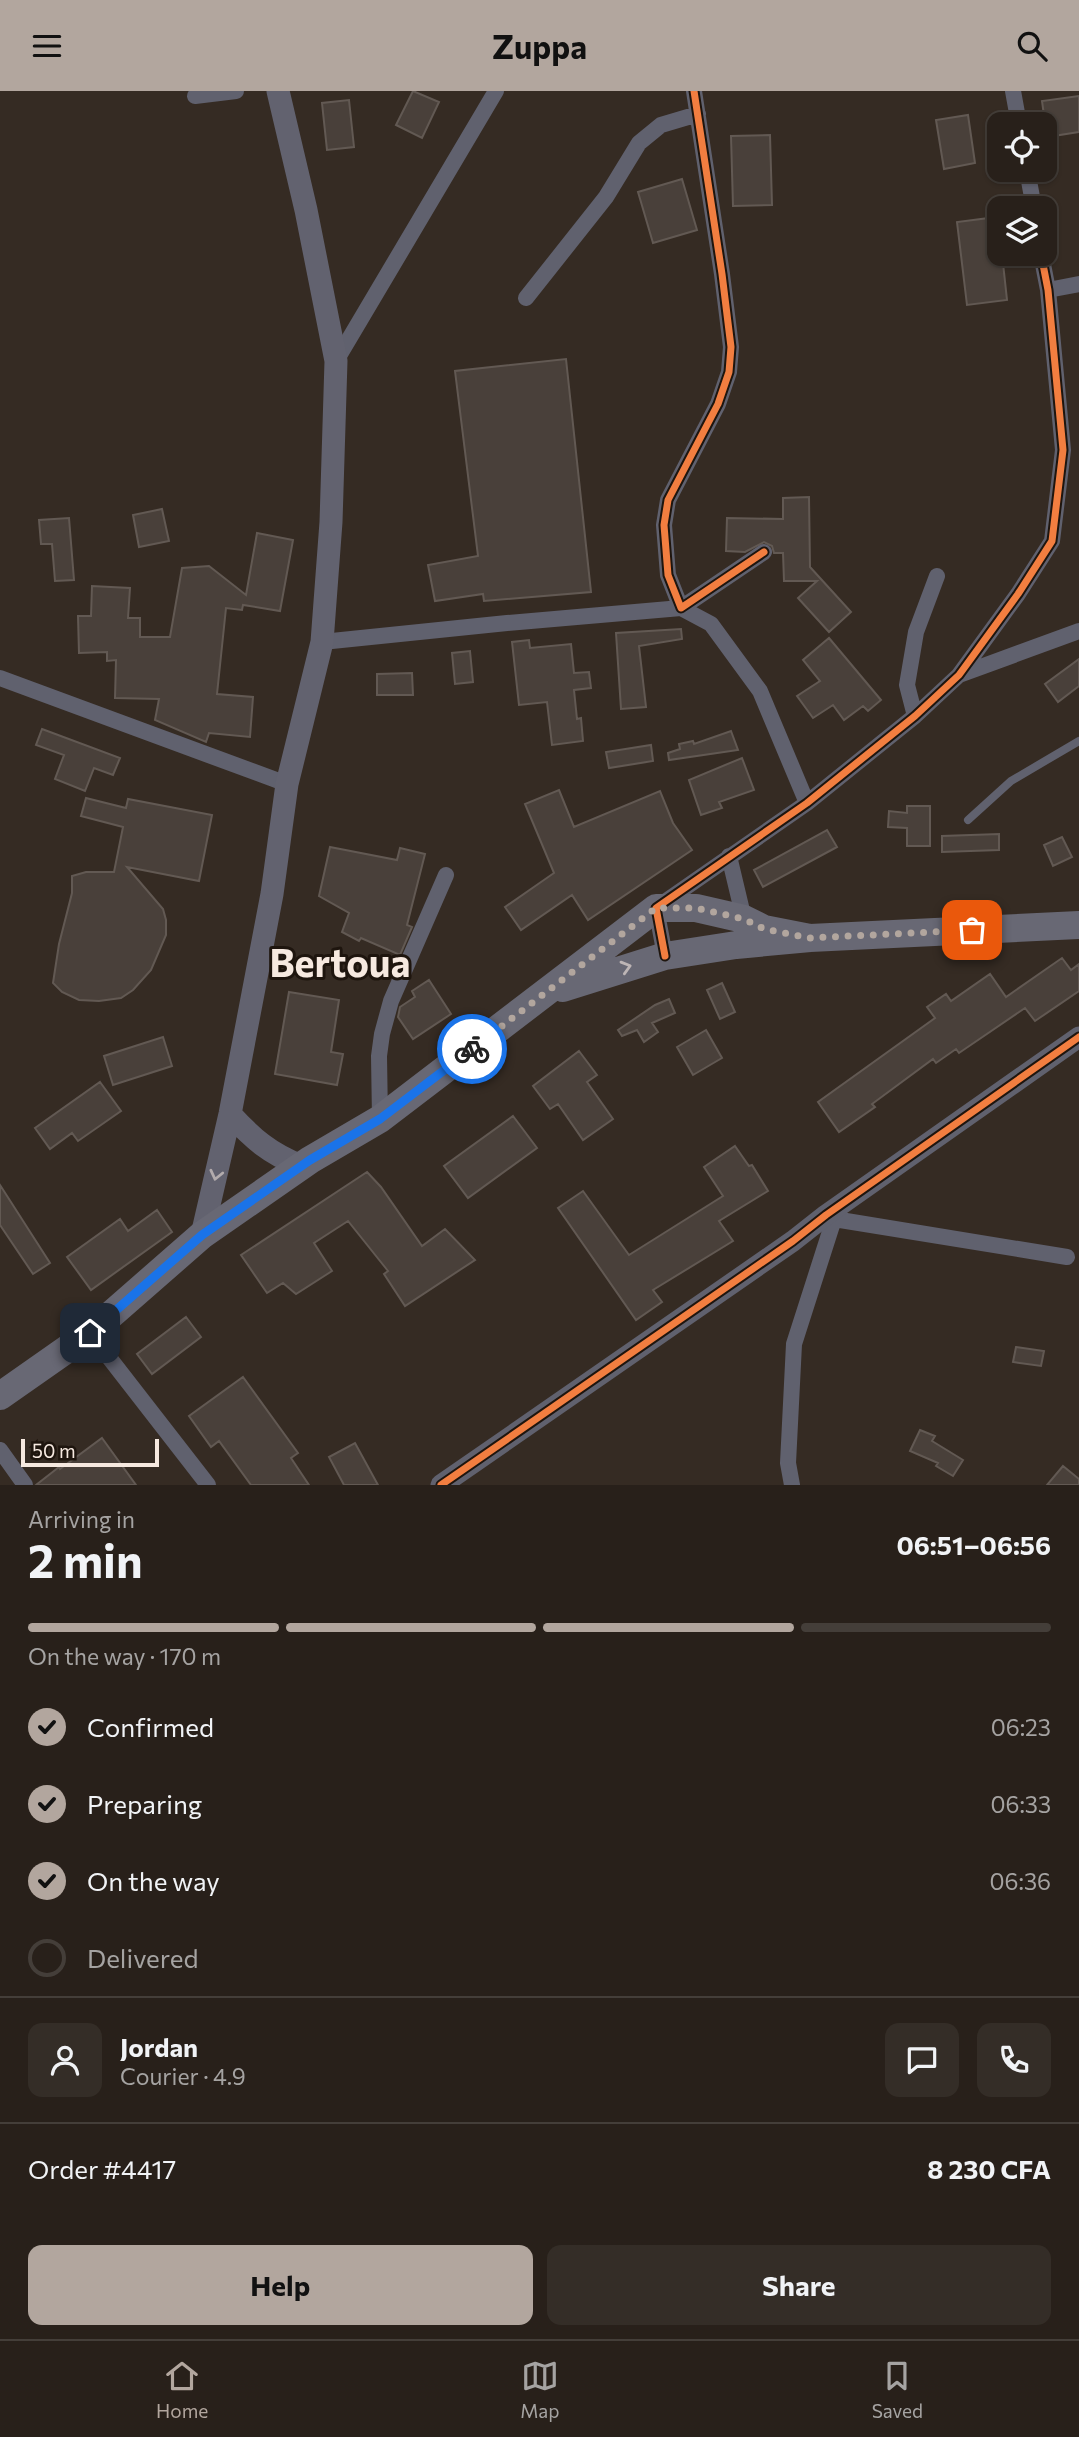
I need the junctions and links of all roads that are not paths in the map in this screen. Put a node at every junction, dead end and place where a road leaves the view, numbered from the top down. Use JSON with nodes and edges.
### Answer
{"nodes":[{"id":1,"x":236,"y":91,"type":"edge"},
{"id":2,"x":278,"y":91,"type":"edge"},
{"id":3,"x":496,"y":91,"type":"edge"},
{"id":4,"x":694,"y":91,"type":"edge"},
{"id":5,"x":1013,"y":91,"type":"edge"},
{"id":6,"x":194,"y":96,"type":"dead end"},
{"id":7,"x":1017,"y":112,"type":"edge"},
{"id":8,"x":698,"y":114,"type":"junction"},
{"id":9,"x":1043,"y":266,"type":"edge"},
{"id":10,"x":1079,"y":284,"type":"edge"},
{"id":11,"x":1048,"y":290,"type":"junction"},
{"id":12,"x":526,"y":298,"type":"dead end"},
{"id":13,"x":336,"y":361,"type":"junction"},
{"id":14,"x":764,"y":552,"type":"dead end"},
{"id":15,"x":937,"y":576,"type":"dead end"},
{"id":16,"x":681,"y":608,"type":"junction"},
{"id":17,"x":1079,"y":631,"type":"edge"},
{"id":18,"x":321,"y":642,"type":"junction"},
{"id":19,"x":959,"y":675,"type":"junction"},
{"id":20,"x":0,"y":678,"type":"edge"},
{"id":21,"x":915,"y":716,"type":"junction"},
{"id":22,"x":1079,"y":741,"type":"edge"},
{"id":23,"x":287,"y":784,"type":"junction"},
{"id":24,"x":807,"y":803,"type":"junction"},
{"id":25,"x":968,"y":820,"type":"dead end"},
{"id":26,"x":729,"y":856,"type":"junction"},
{"id":27,"x":446,"y":875,"type":"dead end"},
{"id":28,"x":656,"y":908,"type":"junction"},
{"id":29,"x":1079,"y":925,"type":"edge"},
{"id":30,"x":740,"y":932,"type":"junction"},
{"id":31,"x":665,"y":956,"type":"junction"},
{"id":32,"x":541,"y":996,"type":"junction"},
{"id":33,"x":1079,"y":1037,"type":"edge"},
{"id":34,"x":230,"y":1114,"type":"junction"},
{"id":35,"x":380,"y":1119,"type":"junction"},
{"id":36,"x":310,"y":1160,"type":"junction"},
{"id":37,"x":830,"y":1217,"type":"junction"},
{"id":38,"x":202,"y":1235,"type":"junction"},
{"id":39,"x":1067,"y":1257,"type":"dead end"},
{"id":40,"x":90,"y":1333,"type":"junction"},
{"id":41,"x":0,"y":1396,"type":"edge"},
{"id":42,"x":0,"y":1450,"type":"edge"},
{"id":43,"x":25,"y":1485,"type":"edge"},
{"id":44,"x":208,"y":1485,"type":"edge"},
{"id":45,"x":441,"y":1485,"type":"edge"},
{"id":46,"x":792,"y":1485,"type":"edge"}],
"edges":[{"from":1,"to":6,"type":"street"},
{"from":2,"to":13,"type":"main road"},
{"from":3,"to":13,"type":"street"},
{"from":4,"to":8,"type":"street"},
{"from":5,"to":7,"type":"street"},
{"from":8,"to":12,"type":"street"},
{"from":8,"to":16,"type":"street"},
{"from":9,"to":11,"type":"street"},
{"from":10,"to":11,"type":"street"},
{"from":11,"to":19,"type":"street"},
{"from":13,"to":18,"type":"main road"},
{"from":14,"to":16,"type":"street"},
{"from":15,"to":21,"type":"street"},
{"from":16,"to":18,"type":"street"},
{"from":16,"to":24,"type":"street"},
{"from":17,"to":19,"type":"street"},
{"from":18,"to":23,"type":"main road"},
{"from":19,"to":21,"type":"street"},
{"from":20,"to":23,"type":"street"},
{"from":21,"to":24,"type":"street"},
{"from":22,"to":25,"type":"lane"},
{"from":23,"to":34,"type":"main road"},
{"from":24,"to":26,"type":"street"},
{"from":26,"to":28,"type":"street"},
{"from":26,"to":30,"type":"street"},
{"from":27,"to":35,"type":"street"},
{"from":28,"to":30,"type":"highway"},
{"from":28,"to":31,"type":"street"},
{"from":28,"to":32,"type":"highway"},
{"from":29,"to":30,"type":"highway"},
{"from":30,"to":31,"type":"highway"},
{"from":32,"to":31,"type":"highway","one_way":true},
{"from":32,"to":35,"type":"highway"},
{"from":33,"to":37,"type":"street"},
{"from":34,"to":36,"type":"main road"},
{"from":34,"to":38,"type":"main road","one_way":true},
{"from":35,"to":36,"type":"highway"},
{"from":36,"to":38,"type":"highway"},
{"from":37,"to":39,"type":"street"},
{"from":37,"to":45,"type":"street"},
{"from":37,"to":46,"type":"street"},
{"from":38,"to":40,"type":"highway"},
{"from":40,"to":41,"type":"highway"},
{"from":40,"to":44,"type":"street"},
{"from":42,"to":43,"type":"street"}]}
